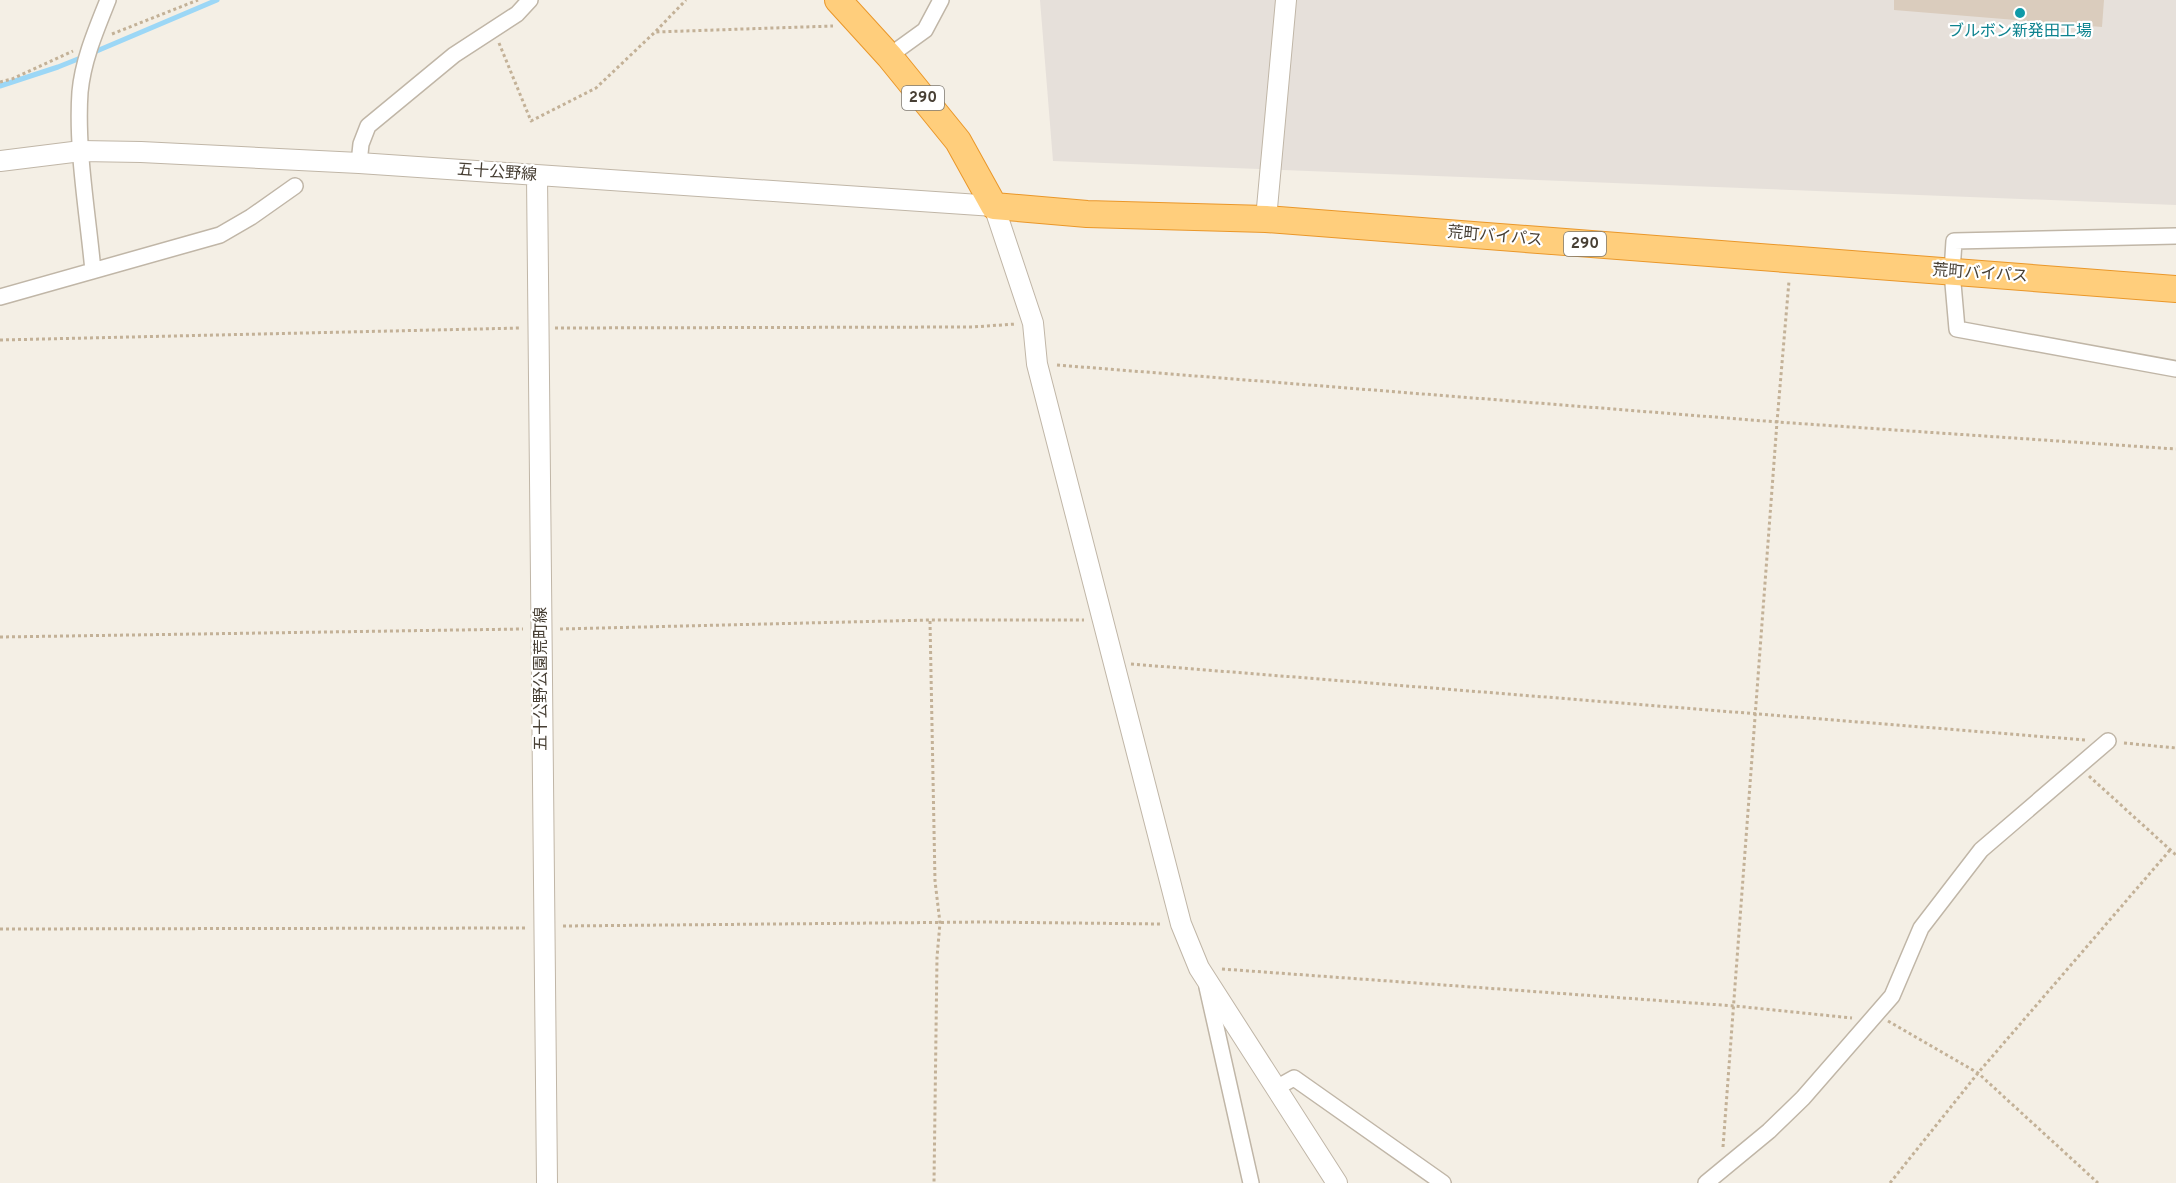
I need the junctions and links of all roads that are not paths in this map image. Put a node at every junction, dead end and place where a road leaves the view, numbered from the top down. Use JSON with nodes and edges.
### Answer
{"nodes":[{"id":1,"x":108,"y":0,"type":"edge"},
{"id":2,"x":530,"y":0,"type":"edge"},
{"id":3,"x":838,"y":0,"type":"edge"},
{"id":4,"x":941,"y":0,"type":"edge"},
{"id":5,"x":1286,"y":0,"type":"edge"},
{"id":6,"x":889,"y":56,"type":"junction"},
{"id":7,"x":81,"y":151,"type":"junction"},
{"id":8,"x":0,"y":162,"type":"edge"},
{"id":9,"x":359,"y":163,"type":"junction"},
{"id":10,"x":537,"y":176,"type":"junction"},
{"id":11,"x":295,"y":186,"type":"dead end"},
{"id":12,"x":994,"y":206,"type":"junction"},
{"id":13,"x":1266,"y":219,"type":"junction"},
{"id":14,"x":2176,"y":236,"type":"edge"},
{"id":15,"x":93,"y":272,"type":"junction"},
{"id":16,"x":1953,"y":272,"type":"junction"},
{"id":17,"x":2176,"y":289,"type":"edge"},
{"id":18,"x":0,"y":297,"type":"edge"},
{"id":19,"x":2176,"y":369,"type":"edge"},
{"id":20,"x":2108,"y":741,"type":"road end"},
{"id":21,"x":1202,"y":973,"type":"junction"},
{"id":22,"x":1276,"y":1088,"type":"junction"},
{"id":23,"x":547,"y":1183,"type":"edge"},
{"id":24,"x":1251,"y":1183,"type":"edge"},
{"id":25,"x":1336,"y":1183,"type":"edge"},
{"id":26,"x":1443,"y":1183,"type":"edge"},
{"id":27,"x":1706,"y":1183,"type":"edge"}],
"edges":[{"from":1,"to":7,"type":"street"},
{"from":2,"to":9,"type":"street"},
{"from":3,"to":6,"type":"highway","number":"290"},
{"from":4,"to":6,"type":"street"},
{"from":5,"to":13,"type":"street"},
{"from":6,"to":12,"type":"highway","number":"290"},
{"from":7,"to":8,"type":"street","name":"五十公野線"},
{"from":7,"to":9,"type":"street","name":"五十公野線"},
{"from":7,"to":15,"type":"street"},
{"from":9,"to":10,"type":"street","name":"五十公野線"},
{"from":10,"to":12,"type":"street","name":"五十公野線"},
{"from":10,"to":23,"type":"street","name":"五十公野公園荒町線"},
{"from":11,"to":15,"type":"street"},
{"from":12,"to":13,"type":"highway","name":"荒町バイパス","number":"290"},
{"from":12,"to":21,"type":"street"},
{"from":13,"to":16,"type":"highway","name":"荒町バイパス","number":"290"},
{"from":14,"to":16,"type":"street"},
{"from":15,"to":18,"type":"street"},
{"from":16,"to":17,"type":"highway","name":"荒町バイパス","number":"290"},
{"from":16,"to":19,"type":"street"},
{"from":20,"to":27,"type":"street"},
{"from":21,"to":22,"type":"street"},
{"from":21,"to":24,"type":"street"},
{"from":22,"to":25,"type":"street"},
{"from":22,"to":26,"type":"street"}]}
